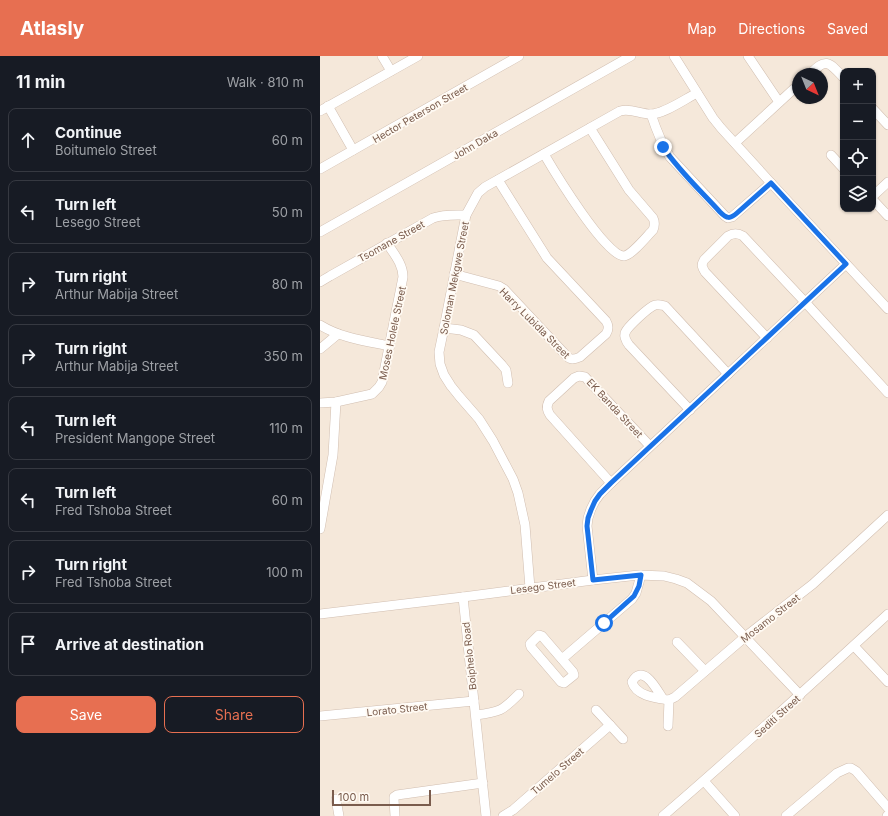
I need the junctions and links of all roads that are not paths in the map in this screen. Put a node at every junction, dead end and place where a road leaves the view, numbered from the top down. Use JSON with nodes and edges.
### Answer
{"nodes":[{"id":1,"x":382,"y":56,"type":"edge"},
{"id":2,"x":418,"y":56,"type":"edge"},
{"id":3,"x":520,"y":56,"type":"edge"},
{"id":4,"x":631,"y":56,"type":"edge"},
{"id":5,"x":674,"y":56,"type":"edge"},
{"id":6,"x":748,"y":56,"type":"edge"},
{"id":7,"x":508,"y":59,"type":"edge"},
{"id":8,"x":817,"y":68,"type":"edge"},
{"id":9,"x":391,"y":71,"type":"junction"},
{"id":10,"x":840,"y":74,"type":"edge"},
{"id":11,"x":792,"y":90,"type":"edge"},
{"id":12,"x":697,"y":93,"type":"junction"},
{"id":13,"x":779,"y":102,"type":"junction"},
{"id":14,"x":328,"y":106,"type":"junction"},
{"id":15,"x":320,"y":111,"type":"edge"},
{"id":16,"x":876,"y":111,"type":"edge"},
{"id":17,"x":651,"y":114,"type":"junction"},
{"id":18,"x":888,"y":124,"type":"edge"},
{"id":19,"x":590,"y":128,"type":"junction"},
{"id":20,"x":735,"y":143,"type":"junction"},
{"id":21,"x":353,"y":150,"type":"junction"},
{"id":22,"x":544,"y":154,"type":"junction"},
{"id":23,"x":830,"y":155,"type":"dead end"},
{"id":24,"x":840,"y":165,"type":"edge"},
{"id":25,"x":320,"y":169,"type":"edge"},
{"id":26,"x":498,"y":180,"type":"junction"},
{"id":27,"x":888,"y":182,"type":"edge"},
{"id":28,"x":771,"y":183,"type":"junction"},
{"id":29,"x":876,"y":193,"type":"edge"},
{"id":30,"x":876,"y":203,"type":"edge"},
{"id":31,"x":466,"y":215,"type":"junction"},
{"id":32,"x":888,"y":216,"type":"edge"},
{"id":33,"x":320,"y":232,"type":"edge"},
{"id":34,"x":387,"y":243,"type":"junction"},
{"id":35,"x":846,"y":264,"type":"junction"},
{"id":36,"x":454,"y":274,"type":"junction"},
{"id":37,"x":320,"y":282,"type":"edge"},
{"id":38,"x":805,"y":302,"type":"junction"},
{"id":39,"x":888,"y":309,"type":"edge"},
{"id":40,"x":320,"y":325,"type":"edge"},
{"id":41,"x":444,"y":328,"type":"junction"},
{"id":42,"x":338,"y":334,"type":"junction"},
{"id":43,"x":767,"y":338,"type":"junction"},
{"id":44,"x":390,"y":346,"type":"junction"},
{"id":45,"x":320,"y":349,"type":"edge"},
{"id":46,"x":728,"y":374,"type":"junction"},
{"id":47,"x":508,"y":383,"type":"dead end"},
{"id":48,"x":888,"y":393,"type":"edge"},
{"id":49,"x":336,"y":402,"type":"junction"},
{"id":50,"x":320,"y":403,"type":"edge"},
{"id":51,"x":690,"y":410,"type":"junction"},
{"id":52,"x":650,"y":446,"type":"junction"},
{"id":53,"x":611,"y":483,"type":"junction"},
{"id":54,"x":888,"y":515,"type":"edge"},
{"id":55,"x":320,"y":529,"type":"edge"},
{"id":56,"x":641,"y":575,"type":"junction"},
{"id":57,"x":593,"y":580,"type":"junction"},
{"id":58,"x":530,"y":588,"type":"junction"},
{"id":59,"x":463,"y":597,"type":"junction"},
{"id":60,"x":320,"y":614,"type":"edge"},
{"id":61,"x":888,"y":614,"type":"edge"},
{"id":62,"x":745,"y":637,"type":"junction"},
{"id":63,"x":677,"y":642,"type":"dead end"},
{"id":64,"x":854,"y":646,"type":"junction"},
{"id":65,"x":562,"y":659,"type":"junction"},
{"id":66,"x":705,"y":671,"type":"junction"},
{"id":67,"x":888,"y":682,"type":"edge"},
{"id":68,"x":519,"y":694,"type":"dead end"},
{"id":69,"x":800,"y":695,"type":"junction"},
{"id":70,"x":474,"y":701,"type":"junction"},
{"id":71,"x":596,"y":710,"type":"dead end"},
{"id":72,"x":476,"y":715,"type":"junction"},
{"id":73,"x":320,"y":716,"type":"edge"},
{"id":74,"x":610,"y":725,"type":"junction"},
{"id":75,"x":668,"y":726,"type":"dead end"},
{"id":76,"x":623,"y":739,"type":"dead end"},
{"id":77,"x":704,"y":781,"type":"junction"},
{"id":78,"x":482,"y":784,"type":"junction"},
{"id":79,"x":336,"y":799,"type":"dead end"},
{"id":80,"x":888,"y":808,"type":"edge"},
{"id":81,"x":339,"y":816,"type":"edge"},
{"id":82,"x":395,"y":816,"type":"edge"},
{"id":83,"x":486,"y":816,"type":"edge"},
{"id":84,"x":503,"y":816,"type":"edge"},
{"id":85,"x":663,"y":816,"type":"edge"},
{"id":86,"x":735,"y":816,"type":"edge"},
{"id":87,"x":786,"y":816,"type":"edge"}],
"edges":[{"from":1,"to":9,"type":"street"},
{"from":2,"to":9,"type":"street"},
{"from":3,"to":7,"type":"street","name":"Hector Peterson Street"},
{"from":4,"to":33,"type":"street","name":"John Daka"},
{"from":5,"to":12,"type":"street"},
{"from":6,"to":13,"type":"street"},
{"from":7,"to":21,"type":"street","name":"Hector Peterson Street"},
{"from":8,"to":10,"type":"street"},
{"from":9,"to":14,"type":"street"},
{"from":11,"to":13,"type":"street"},
{"from":12,"to":17,"type":"street","name":"Soloman Mekgwe Street"},
{"from":12,"to":20,"type":"street"},
{"from":13,"to":20,"type":"street"},
{"from":14,"to":15,"type":"street"},
{"from":14,"to":21,"type":"street"},
{"from":16,"to":18,"type":"street"},
{"from":17,"to":19,"type":"street","name":"Soloman Mekgwe Street"},
{"from":17,"to":28,"type":"street"},
{"from":19,"to":22,"type":"street","name":"Soloman Mekgwe Street"},
{"from":19,"to":22,"type":"street"},
{"from":20,"to":28,"type":"street"},
{"from":21,"to":25,"type":"street","name":"Hector Peterson Street"},
{"from":22,"to":26,"type":"street","name":"Soloman Mekgwe Street"},
{"from":23,"to":24,"type":"street"},
{"from":26,"to":31,"type":"street","name":"Soloman Mekgwe Street"},
{"from":26,"to":36,"type":"street","name":"Harry Lubidla Street"},
{"from":27,"to":29,"type":"street"},
{"from":28,"to":35,"type":"street"},
{"from":30,"to":32,"type":"street"},
{"from":31,"to":34,"type":"street","name":"Tsomane Street"},
{"from":31,"to":36,"type":"street","name":"Soloman Mekgwe Street"},
{"from":34,"to":37,"type":"street","name":"Tsomane Street"},
{"from":34,"to":44,"type":"street","name":"Moses Holele Street"},
{"from":35,"to":38,"type":"street"},
{"from":35,"to":39,"type":"street"},
{"from":36,"to":41,"type":"street","name":"Soloman Mekgwe Street"},
{"from":38,"to":43,"type":"street"},
{"from":38,"to":43,"type":"street"},
{"from":38,"to":48,"type":"street"},
{"from":40,"to":42,"type":"street"},
{"from":41,"to":47,"type":"street"},
{"from":41,"to":58,"type":"street","name":"Soloman Mekgwe Street"},
{"from":42,"to":44,"type":"street"},
{"from":42,"to":45,"type":"street"},
{"from":43,"to":46,"type":"street"},
{"from":44,"to":49,"type":"street","name":"Moses Holele Street"},
{"from":46,"to":51,"type":"street"},
{"from":46,"to":51,"type":"street"},
{"from":49,"to":50,"type":"street","name":"Moses Holele Street"},
{"from":49,"to":55,"type":"street"},
{"from":51,"to":52,"type":"street"},
{"from":52,"to":53,"type":"street"},
{"from":52,"to":53,"type":"street","name":"EK Banda Street"},
{"from":53,"to":57,"type":"street"},
{"from":54,"to":62,"type":"street","name":"Mosamo Street"},
{"from":56,"to":57,"type":"street","name":"Lesego Street"},
{"from":56,"to":62,"type":"street","name":"Lesego Street"},
{"from":56,"to":65,"type":"street"},
{"from":57,"to":58,"type":"street","name":"Lesego Street"},
{"from":58,"to":59,"type":"street","name":"Lesego Street"},
{"from":59,"to":60,"type":"street","name":"Lesego Street"},
{"from":59,"to":70,"type":"street","name":"Boiphelo Road"},
{"from":61,"to":64,"type":"street","name":"Sediti Street"},
{"from":62,"to":66,"type":"street","name":"Mosamo Street"},
{"from":62,"to":69,"type":"street","name":"Lesego Street"},
{"from":63,"to":66,"type":"street"},
{"from":64,"to":67,"type":"street"},
{"from":64,"to":69,"type":"street","name":"Sediti Street"},
{"from":65,"to":65,"type":"street"},
{"from":66,"to":75,"type":"street","name":"Mosamo Street"},
{"from":68,"to":72,"type":"street"},
{"from":69,"to":77,"type":"street","name":"Sediti Street"},
{"from":70,"to":72,"type":"street","name":"Boiphelo Road"},
{"from":70,"to":73,"type":"street","name":"Lorato Street"},
{"from":71,"to":74,"type":"street"},
{"from":72,"to":78,"type":"street","name":"Boiphelo Road"},
{"from":74,"to":76,"type":"street"},
{"from":74,"to":84,"type":"street","name":"Tumelo Street"},
{"from":77,"to":85,"type":"street","name":"Sediti Street"},
{"from":77,"to":86,"type":"street"},
{"from":78,"to":82,"type":"street"},
{"from":78,"to":83,"type":"street","name":"Boiphelo Road"},
{"from":79,"to":81,"type":"street"},
{"from":80,"to":87,"type":"street"}]}
